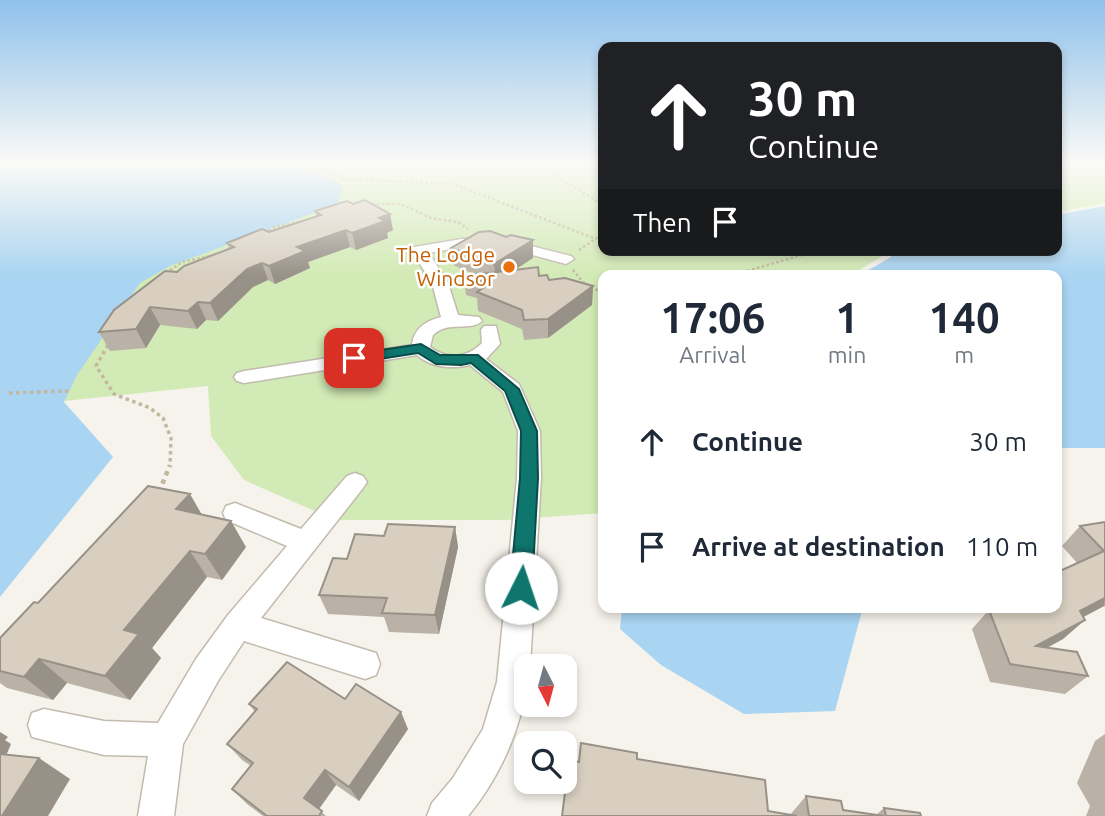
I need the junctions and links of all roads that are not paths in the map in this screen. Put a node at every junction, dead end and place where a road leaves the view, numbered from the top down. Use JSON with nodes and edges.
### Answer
{"nodes":[{"id":1,"x":566,"y":259,"type":"road end"},
{"id":2,"x":450,"y":320,"type":"junction"},
{"id":3,"x":421,"y":349,"type":"junction"},
{"id":4,"x":473,"y":358,"type":"junction"},
{"id":5,"x":244,"y":377,"type":"dead end"},
{"id":6,"x":355,"y":482,"type":"dead end"},
{"id":7,"x":235,"y":513,"type":"dead end"},
{"id":8,"x":307,"y":542,"type":"junction"},
{"id":9,"x":239,"y":625,"type":"junction"},
{"id":10,"x":365,"y":664,"type":"dead end"},
{"id":11,"x":44,"y":725,"type":"dead end"},
{"id":12,"x":167,"y":740,"type":"junction"},
{"id":13,"x":156,"y":816,"type":"edge"},
{"id":14,"x":445,"y":816,"type":"edge"}],
"edges":[{"from":1,"to":2,"type":"street"},
{"from":2,"to":3,"type":"street"},
{"from":2,"to":4,"type":"street"},
{"from":3,"to":4,"type":"street"},
{"from":3,"to":5,"type":"street"},
{"from":4,"to":14,"type":"street"},
{"from":6,"to":8,"type":"street"},
{"from":7,"to":8,"type":"street"},
{"from":8,"to":9,"type":"street"},
{"from":9,"to":10,"type":"street"},
{"from":9,"to":12,"type":"street"},
{"from":11,"to":12,"type":"street"},
{"from":12,"to":13,"type":"street"}]}
